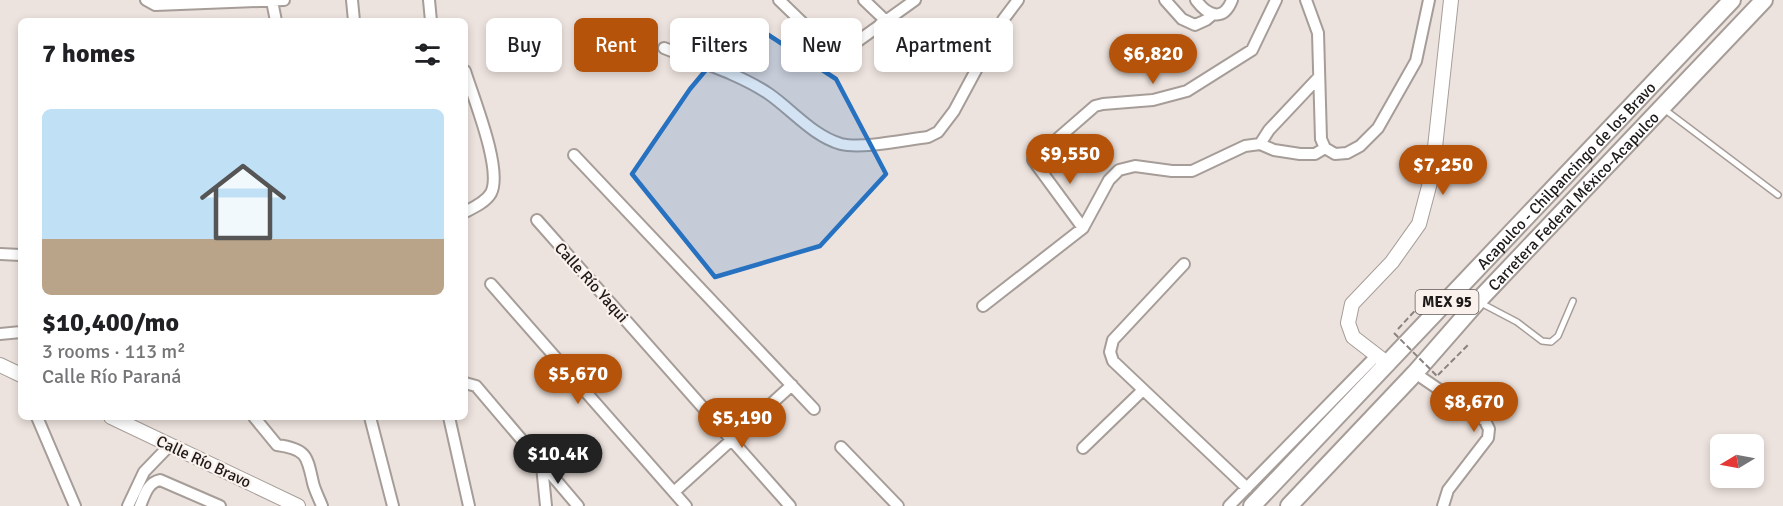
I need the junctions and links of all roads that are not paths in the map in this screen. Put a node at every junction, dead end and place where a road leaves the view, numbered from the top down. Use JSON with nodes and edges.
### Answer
{"nodes":[{"id":1,"x":146,"y":0,"type":"edge"},
{"id":2,"x":284,"y":0,"type":"edge"},
{"id":3,"x":352,"y":0,"type":"edge"},
{"id":4,"x":429,"y":0,"type":"edge"},
{"id":5,"x":779,"y":0,"type":"edge"},
{"id":6,"x":864,"y":0,"type":"edge"},
{"id":7,"x":915,"y":0,"type":"edge"},
{"id":8,"x":1018,"y":0,"type":"edge"},
{"id":9,"x":1165,"y":0,"type":"edge"},
{"id":10,"x":1196,"y":0,"type":"edge"},
{"id":11,"x":1232,"y":0,"type":"edge"},
{"id":12,"x":1276,"y":0,"type":"edge"},
{"id":13,"x":1306,"y":0,"type":"edge"},
{"id":14,"x":1429,"y":0,"type":"edge"},
{"id":15,"x":1450,"y":0,"type":"edge"},
{"id":16,"x":1732,"y":0,"type":"edge"},
{"id":17,"x":1764,"y":0,"type":"edge"},
{"id":18,"x":272,"y":1,"type":"edge"},
{"id":19,"x":1212,"y":15,"type":"junction"},
{"id":20,"x":275,"y":18,"type":"edge"},
{"id":21,"x":354,"y":18,"type":"edge"},
{"id":22,"x":431,"y":18,"type":"edge"},
{"id":23,"x":883,"y":18,"type":"edge"},
{"id":24,"x":890,"y":18,"type":"edge"},
{"id":25,"x":874,"y":30,"type":"edge"},
{"id":26,"x":664,"y":48,"type":"dead end"},
{"id":27,"x":1319,"y":77,"type":"junction"},
{"id":28,"x":468,"y":80,"type":"edge"},
{"id":29,"x":1662,"y":108,"type":"junction"},
{"id":30,"x":1260,"y":144,"type":"junction"},
{"id":31,"x":1325,"y":148,"type":"junction"},
{"id":32,"x":574,"y":155,"type":"dead end"},
{"id":33,"x":1778,"y":195,"type":"dead end"},
{"id":34,"x":468,"y":210,"type":"edge"},
{"id":35,"x":537,"y":220,"type":"dead end"},
{"id":36,"x":1083,"y":228,"type":"junction"},
{"id":37,"x":0,"y":254,"type":"edge"},
{"id":38,"x":18,"y":255,"type":"edge"},
{"id":39,"x":1184,"y":264,"type":"dead end"},
{"id":40,"x":491,"y":284,"type":"dead end"},
{"id":41,"x":1478,"y":301,"type":"junction"},
{"id":42,"x":1573,"y":302,"type":"dead end"},
{"id":43,"x":983,"y":306,"type":"dead end"},
{"id":44,"x":18,"y":332,"type":"edge"},
{"id":45,"x":0,"y":334,"type":"edge"},
{"id":46,"x":1382,"y":360,"type":"junction"},
{"id":47,"x":0,"y":365,"type":"edge"},
{"id":48,"x":1415,"y":373,"type":"junction"},
{"id":49,"x":18,"y":374,"type":"edge"},
{"id":50,"x":468,"y":384,"type":"edge"},
{"id":51,"x":792,"y":386,"type":"junction"},
{"id":52,"x":1143,"y":390,"type":"junction"},
{"id":53,"x":814,"y":409,"type":"dead end"},
{"id":54,"x":38,"y":420,"type":"edge"},
{"id":55,"x":117,"y":420,"type":"edge"},
{"id":56,"x":256,"y":420,"type":"edge"},
{"id":57,"x":371,"y":420,"type":"edge"},
{"id":58,"x":450,"y":420,"type":"edge"},
{"id":59,"x":731,"y":439,"type":"junction"},
{"id":60,"x":171,"y":445,"type":"junction"},
{"id":61,"x":841,"y":447,"type":"dead end"},
{"id":62,"x":1083,"y":448,"type":"dead end"},
{"id":63,"x":542,"y":466,"type":"junction"},
{"id":64,"x":1247,"y":488,"type":"junction"},
{"id":65,"x":674,"y":492,"type":"junction"},
{"id":66,"x":75,"y":506,"type":"edge"},
{"id":67,"x":128,"y":506,"type":"edge"},
{"id":68,"x":141,"y":506,"type":"edge"},
{"id":69,"x":220,"y":506,"type":"edge"},
{"id":70,"x":298,"y":506,"type":"edge"},
{"id":71,"x":322,"y":506,"type":"edge"},
{"id":72,"x":393,"y":506,"type":"edge"},
{"id":73,"x":469,"y":506,"type":"edge"},
{"id":74,"x":546,"y":506,"type":"edge"},
{"id":75,"x":578,"y":506,"type":"edge"},
{"id":76,"x":686,"y":506,"type":"edge"},
{"id":77,"x":790,"y":506,"type":"edge"},
{"id":78,"x":897,"y":506,"type":"edge"},
{"id":79,"x":1230,"y":506,"type":"edge"},
{"id":80,"x":1252,"y":506,"type":"edge"},
{"id":81,"x":1289,"y":506,"type":"edge"},
{"id":82,"x":1443,"y":506,"type":"edge"}],
"edges":[{"from":1,"to":18,"type":"street"},
{"from":2,"to":18,"type":"street"},
{"from":3,"to":21,"type":"street"},
{"from":4,"to":22,"type":"street"},
{"from":5,"to":25,"type":"street"},
{"from":6,"to":23,"type":"street"},
{"from":7,"to":24,"type":"street"},
{"from":8,"to":26,"type":"street"},
{"from":9,"to":19,"type":"street"},
{"from":10,"to":19,"type":"street"},
{"from":11,"to":19,"type":"street"},
{"from":12,"to":36,"type":"street"},
{"from":13,"to":27,"type":"street"},
{"from":14,"to":31,"type":"street"},
{"from":15,"to":46,"type":"street"},
{"from":16,"to":46,"type":"main road","name":"Acapulco - Chilpancingo de los Bravo","number":"MEX 95"},
{"from":17,"to":29,"type":"main road","number":"MEX 95"},
{"from":18,"to":20,"type":"street"},
{"from":27,"to":30,"type":"street"},
{"from":27,"to":31,"type":"street"},
{"from":28,"to":34,"type":"street"},
{"from":29,"to":33,"type":"lane"},
{"from":29,"to":41,"type":"main road","name":"Carretera Federal México-Acapulco","number":"MEX 95"},
{"from":30,"to":31,"type":"street"},
{"from":30,"to":36,"type":"street"},
{"from":32,"to":51,"type":"street"},
{"from":35,"to":59,"type":"street","name":"Calle Río Yaqui"},
{"from":36,"to":43,"type":"street"},
{"from":37,"to":38,"type":"street"},
{"from":39,"to":52,"type":"street"},
{"from":40,"to":65,"type":"street"},
{"from":41,"to":42,"type":"lane"},
{"from":41,"to":48,"type":"main road","name":"Carretera Federal México-Acapulco","number":"MEX 95"},
{"from":44,"to":45,"type":"street"},
{"from":46,"to":64,"type":"street"},
{"from":46,"to":80,"type":"main road","name":"Acapulco - Chilpancingo de los Bravo","number":"MEX 95"},
{"from":47,"to":49,"type":"street"},
{"from":48,"to":81,"type":"main road","name":"Carretera Federal México-Acapulco","number":"MEX 95"},
{"from":48,"to":82,"type":"street"},
{"from":50,"to":63,"type":"street"},
{"from":51,"to":53,"type":"street"},
{"from":51,"to":59,"type":"street"},
{"from":52,"to":62,"type":"street"},
{"from":52,"to":64,"type":"street"},
{"from":54,"to":66,"type":"street"},
{"from":55,"to":60,"type":"street","name":"Calle Río Bravo"},
{"from":56,"to":71,"type":"street"},
{"from":57,"to":72,"type":"street"},
{"from":58,"to":73,"type":"street"},
{"from":59,"to":65,"type":"street"},
{"from":59,"to":77,"type":"street","name":"Calle Río Yaqui"},
{"from":60,"to":67,"type":"street"},
{"from":60,"to":70,"type":"street","name":"Calle Río Bravo"},
{"from":61,"to":78,"type":"street"},
{"from":63,"to":74,"type":"street"},
{"from":63,"to":75,"type":"street"},
{"from":64,"to":79,"type":"street"},
{"from":65,"to":76,"type":"street"},
{"from":68,"to":69,"type":"street","name":"Calle Río Bravo"}]}
